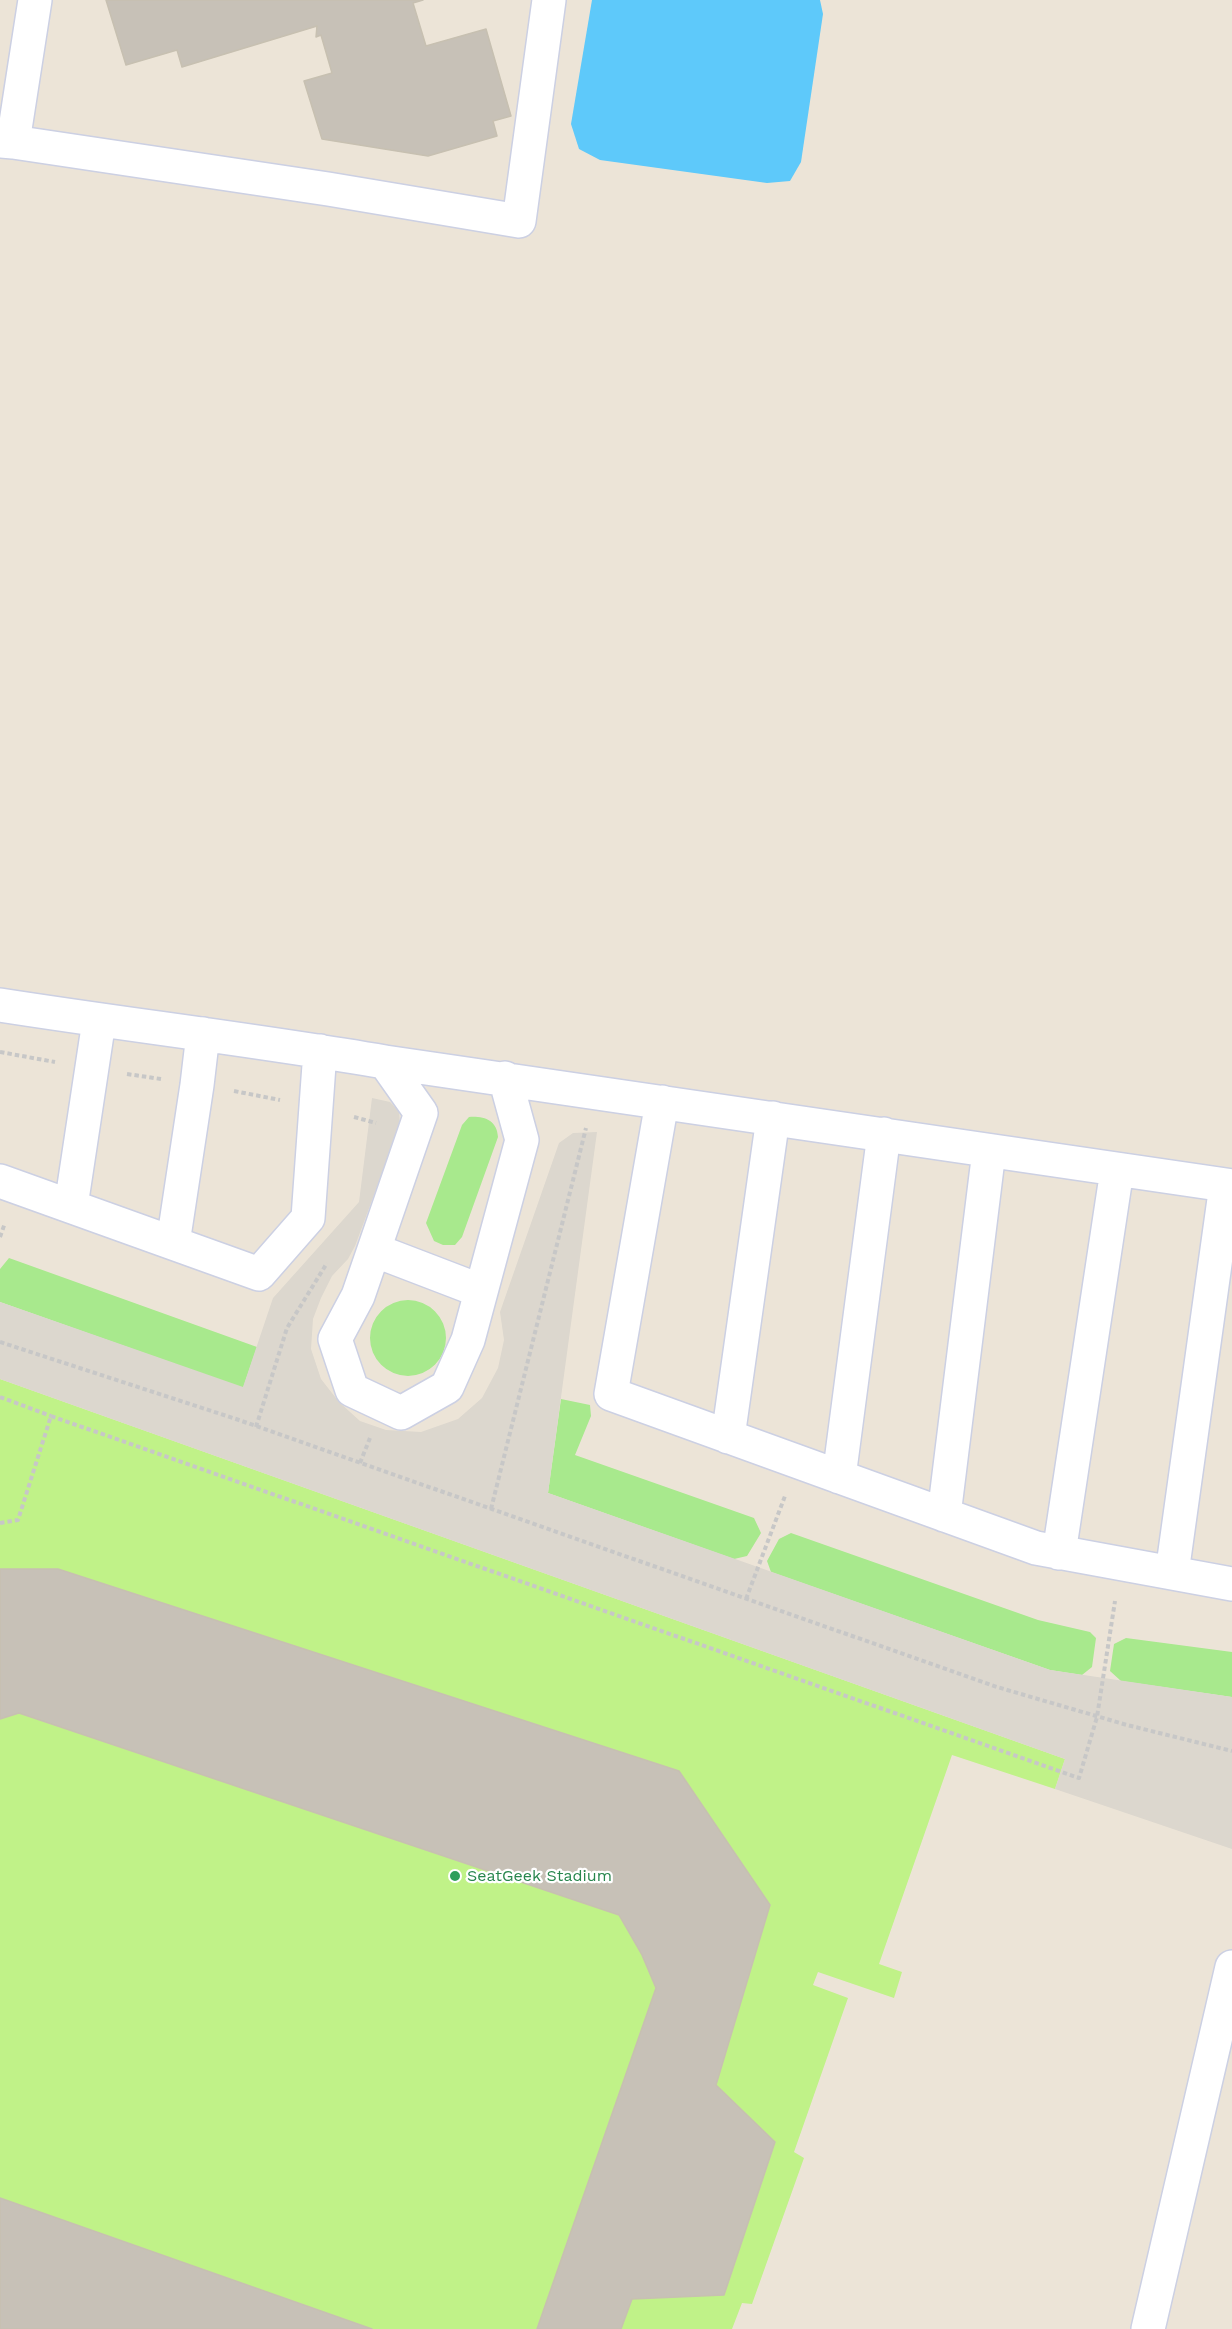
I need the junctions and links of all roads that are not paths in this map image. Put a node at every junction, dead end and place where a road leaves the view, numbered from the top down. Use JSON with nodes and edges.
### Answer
{"nodes":[{"id":1,"x":35,"y":0,"type":"edge"},
{"id":2,"x":549,"y":0,"type":"edge"},
{"id":3,"x":6,"y":141,"type":"edge"},
{"id":4,"x":0,"y":1005,"type":"edge"},
{"id":5,"x":99,"y":1021,"type":"junction"},
{"id":6,"x":203,"y":1034,"type":"junction"},
{"id":7,"x":320,"y":1051,"type":"junction"},
{"id":8,"x":385,"y":1062,"type":"junction"},
{"id":9,"x":505,"y":1078,"type":"junction"},
{"id":10,"x":662,"y":1102,"type":"junction"},
{"id":11,"x":773,"y":1118,"type":"junction"},
{"id":12,"x":884,"y":1134,"type":"junction"},
{"id":13,"x":989,"y":1150,"type":"junction"},
{"id":14,"x":1117,"y":1170,"type":"junction"},
{"id":15,"x":0,"y":1180,"type":"edge"},
{"id":16,"x":1229,"y":1186,"type":"edge"},
{"id":17,"x":71,"y":1206,"type":"junction"},
{"id":18,"x":173,"y":1243,"type":"junction"},
{"id":19,"x":374,"y":1250,"type":"junction"},
{"id":20,"x":481,"y":1291,"type":"junction"},
{"id":21,"x":728,"y":1437,"type":"junction"},
{"id":22,"x":839,"y":1477,"type":"junction"},
{"id":23,"x":944,"y":1515,"type":"junction"},
{"id":24,"x":1059,"y":1553,"type":"junction"},
{"id":25,"x":1172,"y":1573,"type":"junction"},
{"id":26,"x":1232,"y":1584,"type":"edge"},
{"id":27,"x":1232,"y":1967,"type":"edge"},
{"id":28,"x":1148,"y":2329,"type":"edge"}],
"edges":[{"from":1,"to":3,"type":"lane"},
{"from":2,"to":3,"type":"lane"},
{"from":4,"to":5,"type":"lane"},
{"from":5,"to":6,"type":"lane"},
{"from":5,"to":17,"type":"lane"},
{"from":6,"to":7,"type":"lane"},
{"from":6,"to":18,"type":"lane"},
{"from":7,"to":8,"type":"lane"},
{"from":7,"to":18,"type":"lane"},
{"from":8,"to":9,"type":"lane"},
{"from":8,"to":19,"type":"lane"},
{"from":9,"to":10,"type":"lane"},
{"from":9,"to":20,"type":"lane"},
{"from":10,"to":11,"type":"lane"},
{"from":10,"to":21,"type":"lane"},
{"from":11,"to":12,"type":"lane"},
{"from":11,"to":21,"type":"lane"},
{"from":12,"to":13,"type":"lane"},
{"from":12,"to":22,"type":"lane"},
{"from":13,"to":14,"type":"lane"},
{"from":13,"to":23,"type":"lane"},
{"from":14,"to":16,"type":"lane"},
{"from":14,"to":24,"type":"lane"},
{"from":15,"to":17,"type":"lane"},
{"from":16,"to":25,"type":"lane"},
{"from":17,"to":18,"type":"lane"},
{"from":19,"to":20,"type":"lane"},
{"from":19,"to":20,"type":"lane"},
{"from":21,"to":22,"type":"lane"},
{"from":22,"to":23,"type":"lane"},
{"from":23,"to":24,"type":"lane"},
{"from":24,"to":25,"type":"lane"},
{"from":25,"to":26,"type":"lane"},
{"from":27,"to":28,"type":"lane"}]}
